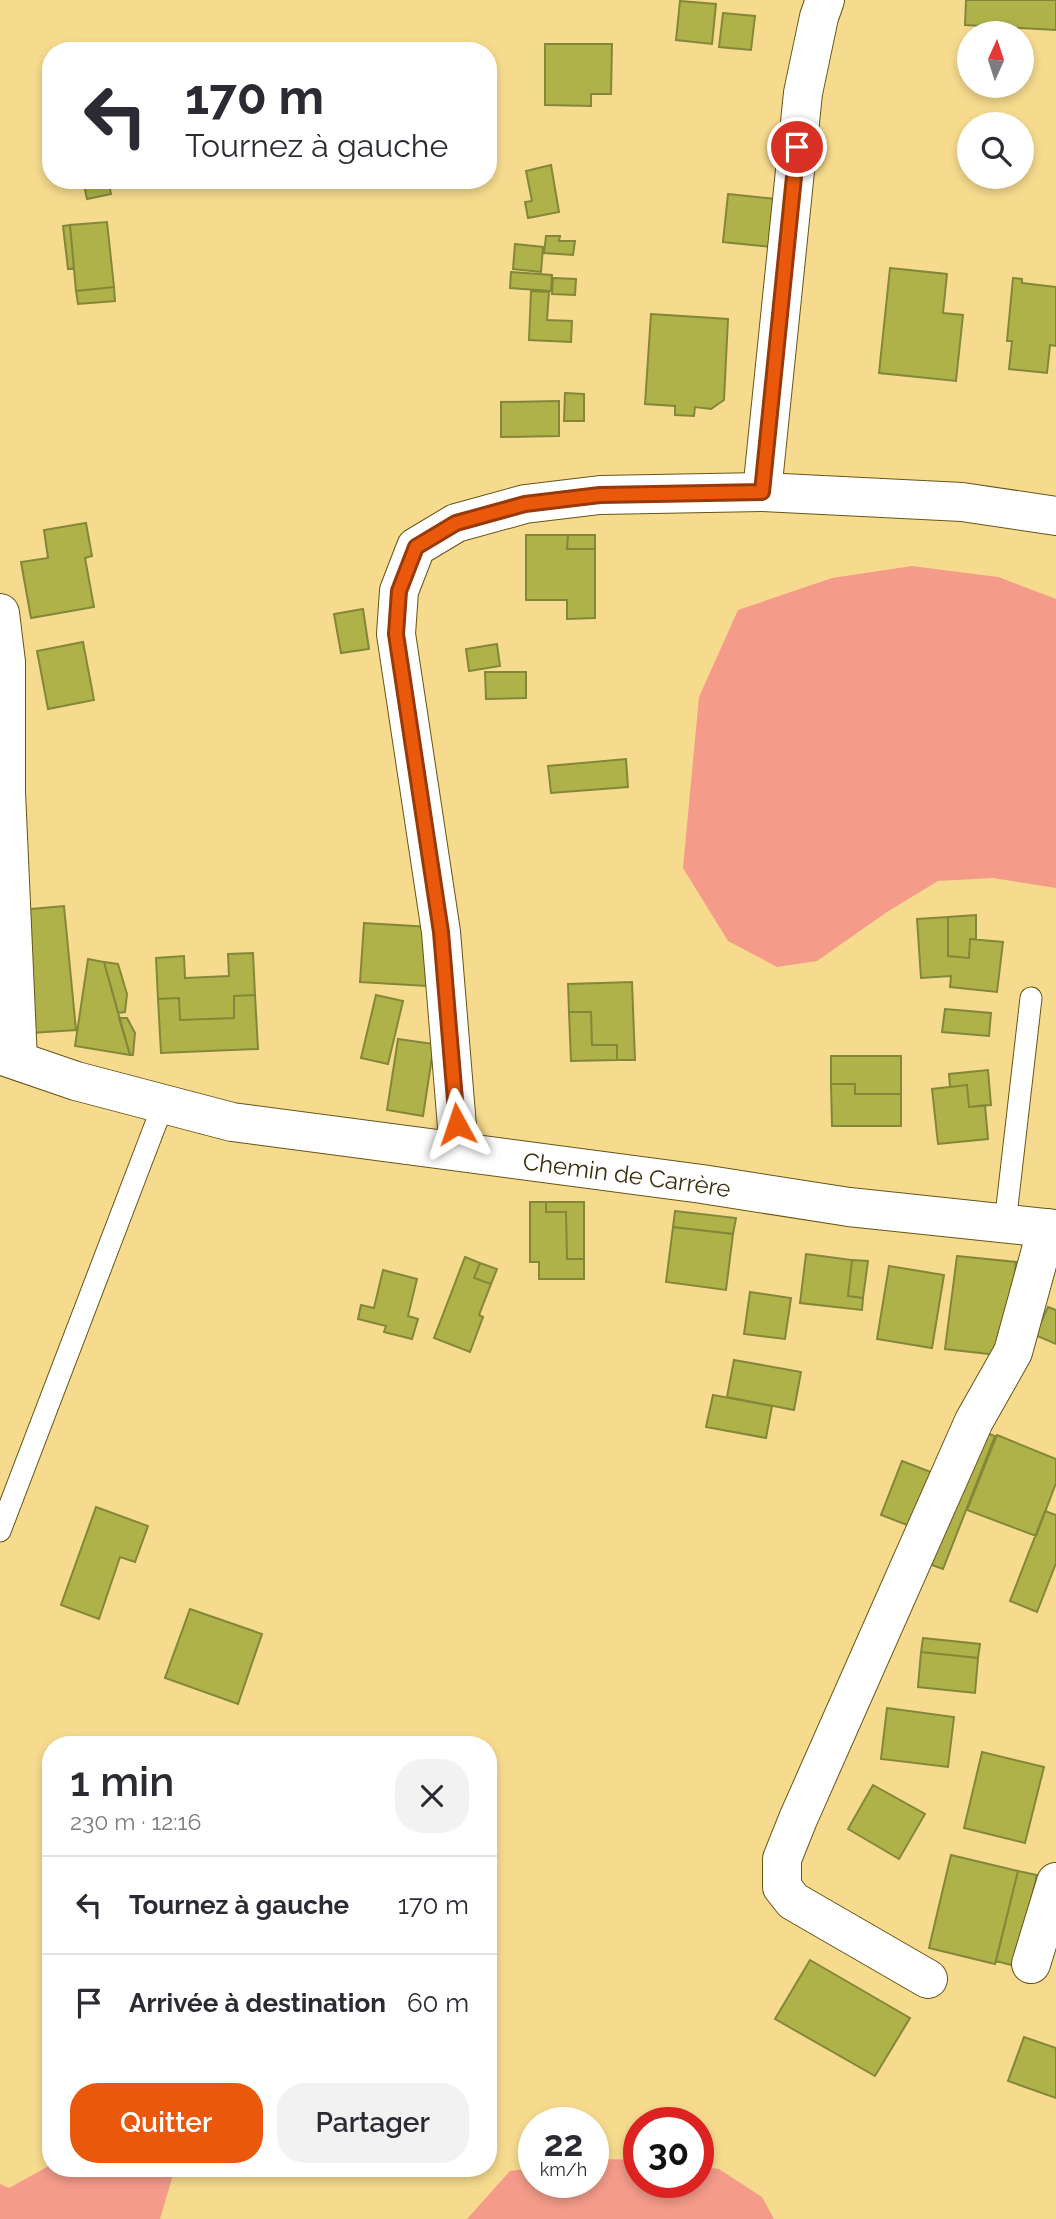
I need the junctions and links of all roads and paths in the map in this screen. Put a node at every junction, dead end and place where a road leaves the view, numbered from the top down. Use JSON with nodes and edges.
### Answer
{"nodes":[{"id":1,"x":825,"y":0,"type":"edge"},
{"id":2,"x":762,"y":492,"type":"junction"},
{"id":3,"x":1056,"y":516,"type":"edge"},
{"id":4,"x":0,"y":613,"type":"edge"},
{"id":5,"x":1031,"y":998,"type":"dead end"},
{"id":6,"x":9,"y":1058,"type":"edge"},
{"id":7,"x":163,"y":1105,"type":"junction"},
{"id":8,"x":460,"y":1152,"type":"junction"},
{"id":9,"x":1005,"y":1224,"type":"junction"},
{"id":10,"x":1051,"y":1228,"type":"edge"},
{"id":11,"x":0,"y":1531,"type":"edge"},
{"id":12,"x":1056,"y":1882,"type":"edge"},
{"id":13,"x":1031,"y":1964,"type":"dead end"},
{"id":14,"x":928,"y":1979,"type":"dead end"}],
"edges":[{"from":1,"to":2,"type":"street"},
{"from":2,"to":3,"type":"street"},
{"from":2,"to":8,"type":"street"},
{"from":4,"to":6,"type":"street"},
{"from":5,"to":9,"type":"lane"},
{"from":6,"to":7,"type":"street","name":"Chemin de Carrère"},
{"from":7,"to":8,"type":"street","name":"Chemin de Carrère"},
{"from":7,"to":11,"type":"lane"},
{"from":8,"to":9,"type":"street","name":"Chemin de Carrère"},
{"from":9,"to":10,"type":"street","name":"Chemin de Carrère"},
{"from":10,"to":14,"type":"street"},
{"from":12,"to":13,"type":"street"}]}
